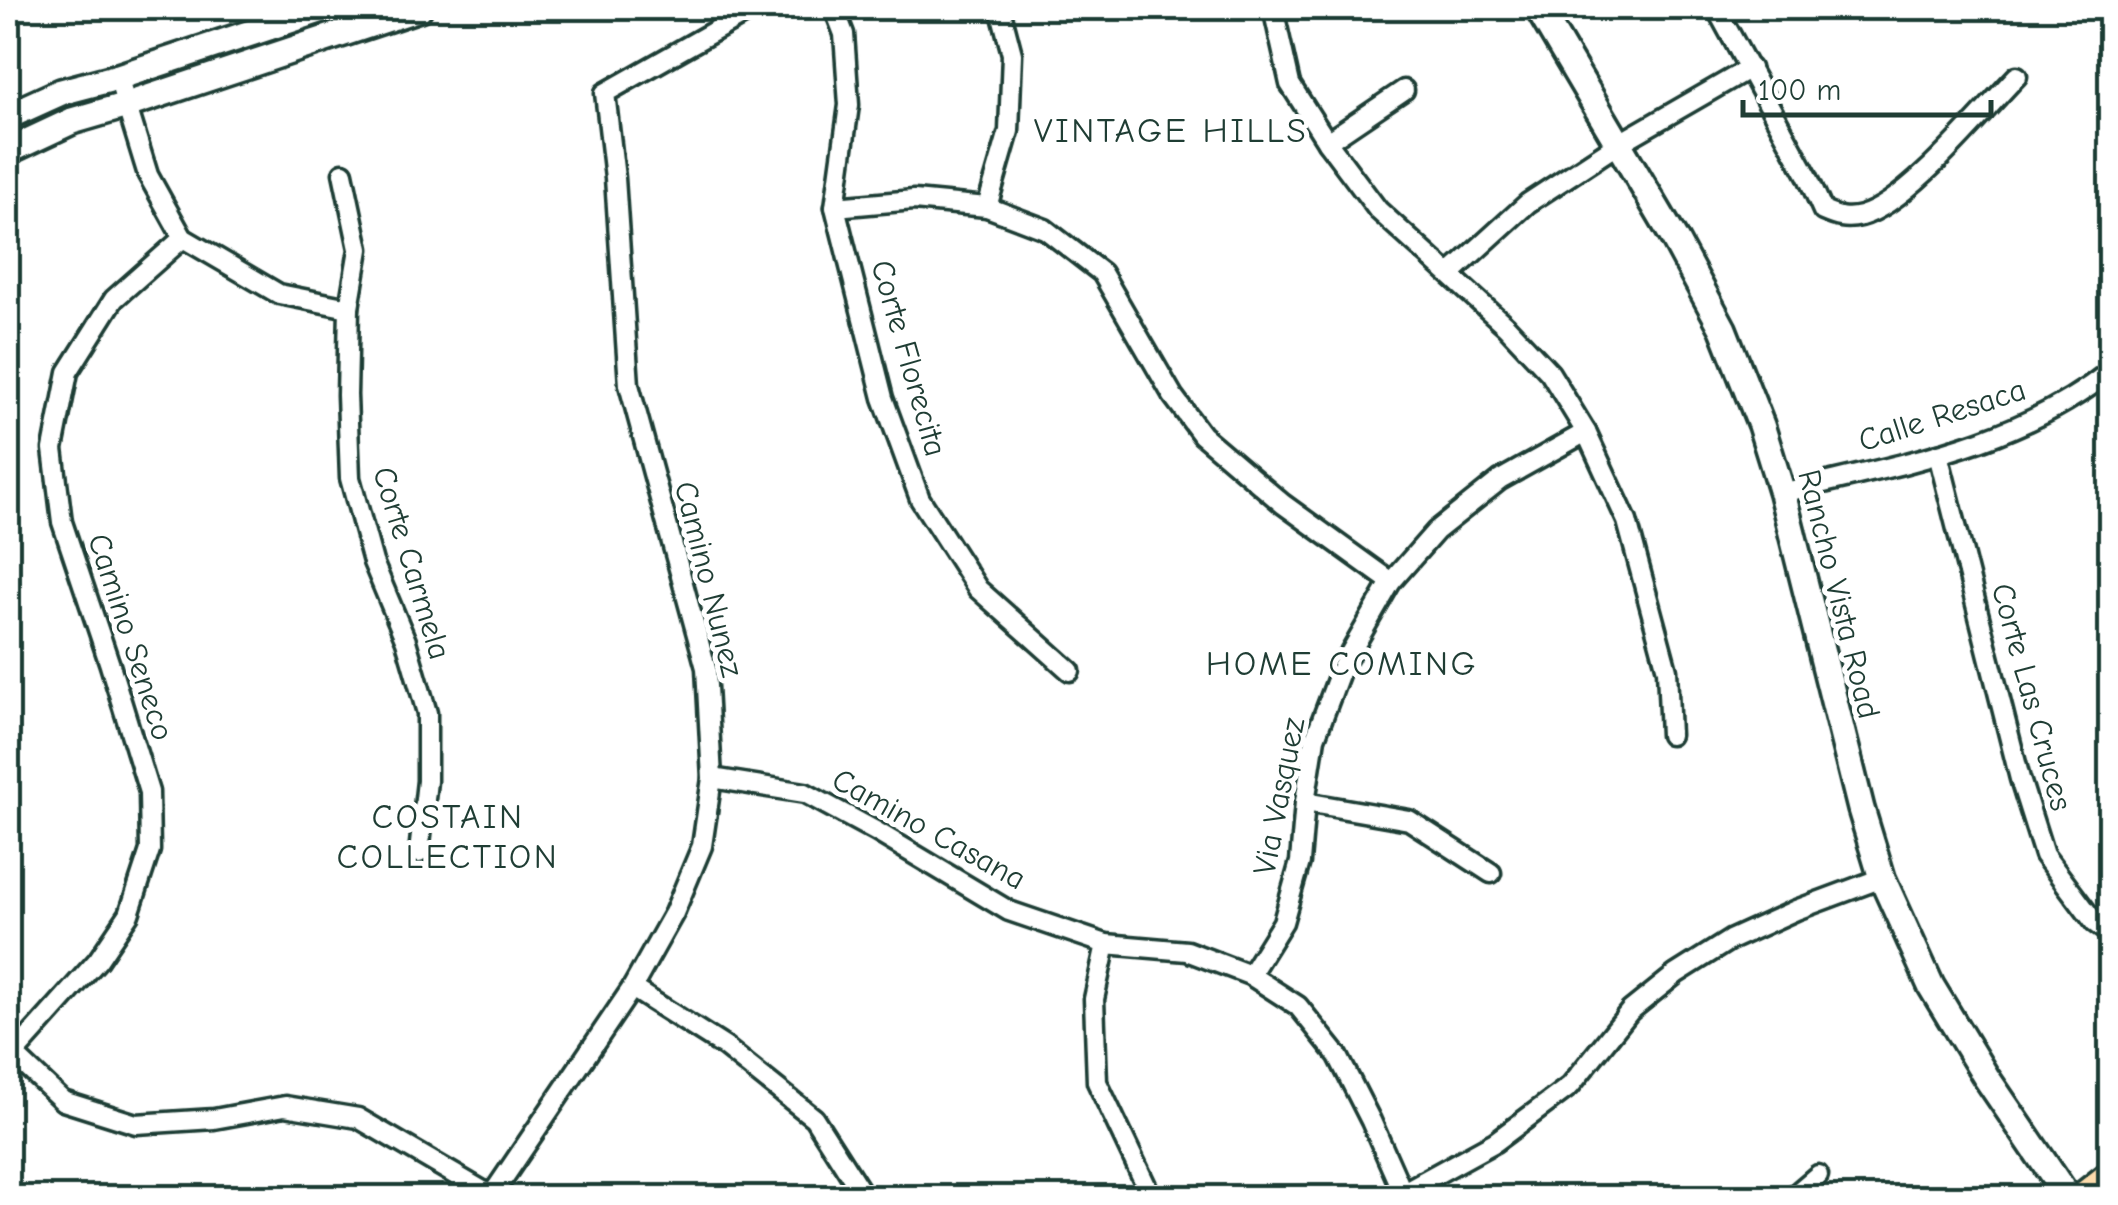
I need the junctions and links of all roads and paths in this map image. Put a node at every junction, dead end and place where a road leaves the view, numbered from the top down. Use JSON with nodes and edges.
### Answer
{"nodes":[{"id":1,"x":326,"y":8,"type":"edge"},
{"id":2,"x":420,"y":8,"type":"edge"},
{"id":3,"x":755,"y":8,"type":"edge"},
{"id":4,"x":834,"y":8,"type":"edge"},
{"id":5,"x":1000,"y":8,"type":"edge"},
{"id":6,"x":1275,"y":8,"type":"edge"},
{"id":7,"x":1538,"y":8,"type":"edge"},
{"id":8,"x":1716,"y":8,"type":"edge"},
{"id":9,"x":1750,"y":68,"type":"junction"},
{"id":10,"x":2017,"y":76,"type":"dead end"},
{"id":11,"x":118,"y":77,"type":"junction"},
{"id":12,"x":1404,"y":90,"type":"dead end"},
{"id":13,"x":126,"y":105,"type":"junction"},
{"id":14,"x":8,"y":116,"type":"edge"},
{"id":15,"x":1327,"y":142,"type":"junction"},
{"id":16,"x":1618,"y":144,"type":"junction"},
{"id":17,"x":8,"y":150,"type":"edge"},
{"id":18,"x":343,"y":172,"type":"dead end"},
{"id":19,"x":986,"y":207,"type":"junction"},
{"id":20,"x":836,"y":208,"type":"junction"},
{"id":21,"x":183,"y":238,"type":"junction"},
{"id":22,"x":1450,"y":274,"type":"junction"},
{"id":23,"x":350,"y":308,"type":"junction"},
{"id":24,"x":2110,"y":371,"type":"edge"},
{"id":25,"x":1586,"y":432,"type":"junction"},
{"id":26,"x":1938,"y":454,"type":"junction"},
{"id":27,"x":1782,"y":493,"type":"junction"},
{"id":28,"x":1390,"y":582,"type":"junction"},
{"id":29,"x":1070,"y":671,"type":"dead end"},
{"id":30,"x":1670,"y":735,"type":"dead end"},
{"id":31,"x":712,"y":778,"type":"junction"},
{"id":32,"x":1306,"y":802,"type":"junction"},
{"id":33,"x":419,"y":853,"type":"dead end"},
{"id":34,"x":1492,"y":873,"type":"dead end"},
{"id":35,"x":1882,"y":878,"type":"junction"},
{"id":36,"x":2110,"y":934,"type":"edge"},
{"id":37,"x":1106,"y":944,"type":"junction"},
{"id":38,"x":1250,"y":975,"type":"junction"},
{"id":39,"x":632,"y":988,"type":"junction"},
{"id":40,"x":10,"y":1052,"type":"edge"},
{"id":41,"x":1818,"y":1175,"type":"dead end"},
{"id":42,"x":2110,"y":1176,"type":"edge"},
{"id":43,"x":1404,"y":1195,"type":"edge"},
{"id":44,"x":494,"y":1196,"type":"edge"},
{"id":45,"x":865,"y":1198,"type":"edge"},
{"id":46,"x":1152,"y":1198,"type":"edge"},
{"id":47,"x":1791,"y":1198,"type":"edge"},
{"id":48,"x":2068,"y":1198,"type":"edge"},
{"id":49,"x":2082,"y":1198,"type":"edge"}],
"edges":[{"from":1,"to":11,"type":"main road"},
{"from":2,"to":13,"type":"main road"},
{"from":3,"to":31,"type":"street","name":"Camino Nunez"},
{"from":4,"to":20,"type":"street","name":"Corte Florecita"},
{"from":5,"to":19,"type":"street"},
{"from":6,"to":15,"type":"street"},
{"from":7,"to":16,"type":"main road","name":"Rancho Vista Road"},
{"from":8,"to":9,"type":"street"},
{"from":9,"to":10,"type":"street"},
{"from":9,"to":16,"type":"street"},
{"from":11,"to":13,"type":"street"},
{"from":11,"to":14,"type":"main road"},
{"from":12,"to":15,"type":"street"},
{"from":13,"to":17,"type":"main road"},
{"from":13,"to":21,"type":"street"},
{"from":15,"to":22,"type":"street"},
{"from":16,"to":22,"type":"street"},
{"from":16,"to":27,"type":"main road","name":"Rancho Vista Road"},
{"from":18,"to":23,"type":"street","name":"Corte Carmela"},
{"from":19,"to":20,"type":"street"},
{"from":19,"to":28,"type":"street"},
{"from":20,"to":29,"type":"street","name":"Corte Florecita"},
{"from":21,"to":23,"type":"street"},
{"from":21,"to":40,"type":"street","name":"Camino Seneco"},
{"from":22,"to":25,"type":"street"},
{"from":23,"to":33,"type":"street","name":"Corte Carmela"},
{"from":24,"to":26,"type":"street","name":"Calle Resaca"},
{"from":25,"to":28,"type":"street","name":"Via Vasquez"},
{"from":25,"to":30,"type":"street"},
{"from":26,"to":27,"type":"street","name":"Calle Resaca"},
{"from":26,"to":36,"type":"street","name":"Corte Las Cruces"},
{"from":27,"to":35,"type":"main road","name":"Rancho Vista Road"},
{"from":28,"to":32,"type":"street","name":"Via Vasquez"},
{"from":31,"to":37,"type":"street","name":"Camino Casana"},
{"from":31,"to":39,"type":"street","name":"Camino Nunez"},
{"from":32,"to":34,"type":"street"},
{"from":32,"to":38,"type":"street","name":"Via Vasquez"},
{"from":35,"to":43,"type":"street"},
{"from":35,"to":48,"type":"main road","name":"Rancho Vista Road"},
{"from":37,"to":38,"type":"street","name":"Camino Casana"},
{"from":37,"to":46,"type":"street"},
{"from":38,"to":43,"type":"street","name":"Camino Casana"},
{"from":39,"to":44,"type":"street","name":"Camino Nunez"},
{"from":39,"to":45,"type":"street"},
{"from":40,"to":44,"type":"street"},
{"from":41,"to":47,"type":"street"},
{"from":42,"to":49,"type":"main road"}]}
